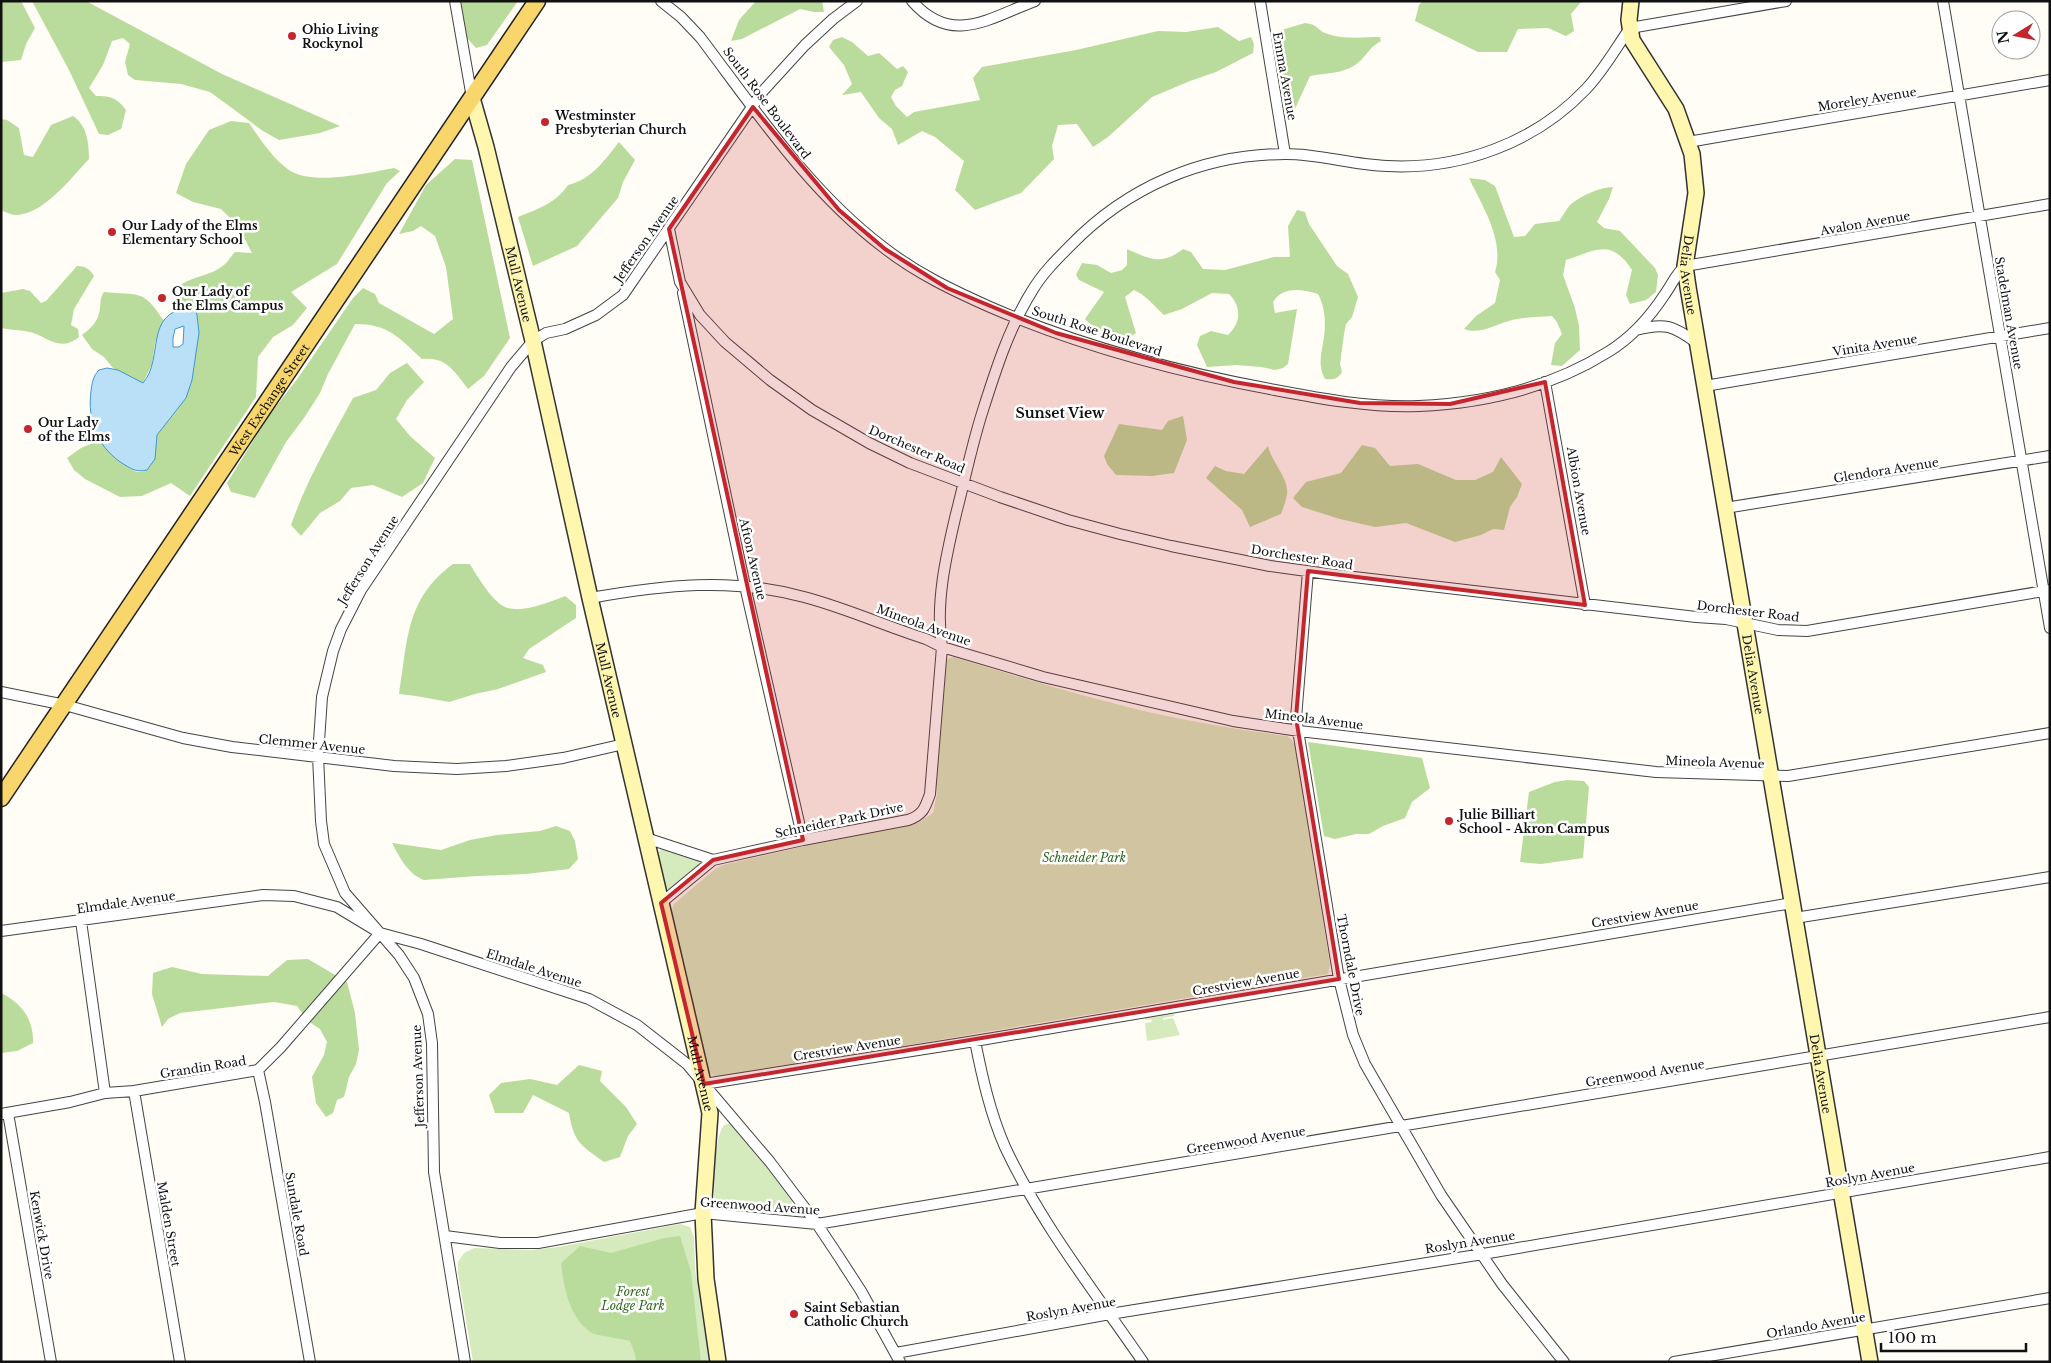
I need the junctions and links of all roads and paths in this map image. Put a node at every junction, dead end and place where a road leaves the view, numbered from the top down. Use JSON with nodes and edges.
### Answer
{"nodes":[{"id":1,"x":455,"y":1,"type":"edge"},
{"id":2,"x":537,"y":1,"type":"edge"},
{"id":3,"x":661,"y":1,"type":"edge"},
{"id":4,"x":857,"y":1,"type":"edge"},
{"id":5,"x":912,"y":1,"type":"edge"},
{"id":6,"x":1035,"y":1,"type":"edge"},
{"id":7,"x":1260,"y":1,"type":"edge"},
{"id":8,"x":1631,"y":1,"type":"edge"},
{"id":9,"x":1786,"y":1,"type":"edge"},
{"id":10,"x":1943,"y":1,"type":"edge"},
{"id":11,"x":1630,"y":28,"type":"junction"},
{"id":12,"x":2050,"y":80,"type":"edge"},
{"id":13,"x":1959,"y":96,"type":"junction"},
{"id":14,"x":472,"y":98,"type":"junction"},
{"id":15,"x":753,"y":107,"type":"junction"},
{"id":16,"x":1688,"y":142,"type":"junction"},
{"id":17,"x":1285,"y":154,"type":"junction"},
{"id":18,"x":2050,"y":204,"type":"edge"},
{"id":19,"x":1980,"y":216,"type":"junction"},
{"id":20,"x":668,"y":230,"type":"junction"},
{"id":21,"x":1685,"y":266,"type":"junction"},
{"id":22,"x":680,"y":282,"type":"junction"},
{"id":23,"x":1017,"y":318,"type":"junction"},
{"id":24,"x":2050,"y":328,"type":"edge"},
{"id":25,"x":1635,"y":330,"type":"junction"},
{"id":26,"x":2001,"y":337,"type":"junction"},
{"id":27,"x":533,"y":341,"type":"junction"},
{"id":28,"x":1697,"y":343,"type":"junction"},
{"id":29,"x":1546,"y":382,"type":"junction"},
{"id":30,"x":1705,"y":386,"type":"junction"},
{"id":31,"x":2050,"y":456,"type":"edge"},
{"id":32,"x":2021,"y":461,"type":"junction"},
{"id":33,"x":963,"y":483,"type":"junction"},
{"id":34,"x":1725,"y":508,"type":"junction"},
{"id":35,"x":1308,"y":571,"type":"junction"},
{"id":36,"x":745,"y":586,"type":"junction"},
{"id":37,"x":2047,"y":590,"type":"edge"},
{"id":38,"x":590,"y":598,"type":"junction"},
{"id":39,"x":1585,"y":605,"type":"junction"},
{"id":40,"x":1745,"y":623,"type":"junction"},
{"id":41,"x":2050,"y":628,"type":"edge"},
{"id":42,"x":942,"y":647,"type":"junction"},
{"id":43,"x":1,"y":692,"type":"edge"},
{"id":44,"x":65,"y":705,"type":"junction"},
{"id":45,"x":1298,"y":731,"type":"junction"},
{"id":46,"x":2050,"y":733,"type":"edge"},
{"id":47,"x":624,"y":744,"type":"junction"},
{"id":48,"x":318,"y":756,"type":"junction"},
{"id":49,"x":1771,"y":777,"type":"junction"},
{"id":50,"x":1,"y":798,"type":"edge"},
{"id":51,"x":646,"y":838,"type":"junction"},
{"id":52,"x":804,"y":840,"type":"junction"},
{"id":53,"x":713,"y":860,"type":"junction"},
{"id":54,"x":2050,"y":877,"type":"edge"},
{"id":55,"x":661,"y":903,"type":"junction"},
{"id":56,"x":1792,"y":903,"type":"junction"},
{"id":57,"x":1795,"y":918,"type":"junction"},
{"id":58,"x":81,"y":921,"type":"junction"},
{"id":59,"x":1,"y":932,"type":"edge"},
{"id":60,"x":380,"y":933,"type":"junction"},
{"id":61,"x":1339,"y":980,"type":"junction"},
{"id":62,"x":2050,"y":1017,"type":"edge"},
{"id":63,"x":975,"y":1040,"type":"junction"},
{"id":64,"x":1818,"y":1056,"type":"junction"},
{"id":65,"x":258,"y":1070,"type":"junction"},
{"id":66,"x":704,"y":1084,"type":"junction"},
{"id":67,"x":134,"y":1090,"type":"junction"},
{"id":68,"x":106,"y":1093,"type":"junction"},
{"id":69,"x":5,"y":1114,"type":"edge"},
{"id":70,"x":1401,"y":1127,"type":"junction"},
{"id":71,"x":2050,"y":1157,"type":"edge"},
{"id":72,"x":1027,"y":1189,"type":"junction"},
{"id":73,"x":1842,"y":1193,"type":"junction"},
{"id":74,"x":703,"y":1213,"type":"junction"},
{"id":75,"x":817,"y":1224,"type":"junction"},
{"id":76,"x":445,"y":1236,"type":"junction"},
{"id":77,"x":1482,"y":1254,"type":"junction"},
{"id":78,"x":2050,"y":1298,"type":"edge"},
{"id":79,"x":1110,"y":1314,"type":"junction"},
{"id":80,"x":1864,"y":1329,"type":"junction"},
{"id":81,"x":898,"y":1357,"type":"edge"},
{"id":82,"x":51,"y":1362,"type":"edge"},
{"id":83,"x":180,"y":1362,"type":"edge"},
{"id":84,"x":310,"y":1362,"type":"edge"},
{"id":85,"x":466,"y":1362,"type":"edge"},
{"id":86,"x":718,"y":1362,"type":"edge"},
{"id":87,"x":1143,"y":1362,"type":"edge"},
{"id":88,"x":1564,"y":1362,"type":"edge"},
{"id":89,"x":1674,"y":1362,"type":"edge"},
{"id":90,"x":1870,"y":1362,"type":"edge"}],
"edges":[{"from":1,"to":14,"type":"street","name":"Mull Avenue"},
{"from":2,"to":14,"type":"main road","name":"West Exchange Street"},
{"from":3,"to":15,"type":"street","name":"South Rose Boulevard"},
{"from":4,"to":15,"type":"street","name":"Jefferson Avenue"},
{"from":5,"to":6,"type":"street"},
{"from":7,"to":17,"type":"street","name":"Emma Avenue"},
{"from":8,"to":11,"type":"street","name":"Delia Avenue"},
{"from":9,"to":11,"type":"street"},
{"from":10,"to":13,"type":"street","name":"Stadelman Avenue"},
{"from":11,"to":16,"type":"street","name":"Delia Avenue"},
{"from":11,"to":17,"type":"street"},
{"from":12,"to":13,"type":"street","name":"Moreley Avenue"},
{"from":13,"to":16,"type":"street","name":"Moreley Avenue"},
{"from":13,"to":19,"type":"street","name":"Stadelman Avenue"},
{"from":14,"to":27,"type":"street","name":"Mull Avenue"},
{"from":14,"to":44,"type":"main road","name":"West Exchange Street"},
{"from":15,"to":20,"type":"street","name":"Jefferson Avenue"},
{"from":15,"to":23,"type":"street","name":"South Rose Boulevard"},
{"from":16,"to":21,"type":"street","name":"Delia Avenue"},
{"from":17,"to":23,"type":"street"},
{"from":18,"to":19,"type":"street","name":"Avalon Avenue"},
{"from":19,"to":21,"type":"street","name":"Avalon Avenue"},
{"from":19,"to":26,"type":"street","name":"Stadelman Avenue"},
{"from":20,"to":22,"type":"street","name":"Dorchester Road"},
{"from":20,"to":27,"type":"street","name":"Jefferson Avenue"},
{"from":21,"to":25,"type":"street","name":"South Rose Boulevard"},
{"from":21,"to":28,"type":"street","name":"Delia Avenue"},
{"from":22,"to":33,"type":"street","name":"Dorchester Road"},
{"from":22,"to":36,"type":"street","name":"Afton Avenue"},
{"from":23,"to":29,"type":"street","name":"South Rose Boulevard"},
{"from":23,"to":33,"type":"street"},
{"from":24,"to":26,"type":"street","name":"Vinita Avenue"},
{"from":25,"to":28,"type":"street","name":"South Rose Boulevard"},
{"from":25,"to":29,"type":"street","name":"South Rose Boulevard"},
{"from":26,"to":30,"type":"street","name":"Vinita Avenue"},
{"from":26,"to":32,"type":"street","name":"Stadelman Avenue"},
{"from":27,"to":38,"type":"street","name":"Mull Avenue"},
{"from":27,"to":48,"type":"street","name":"Jefferson Avenue"},
{"from":28,"to":30,"type":"street","name":"Delia Avenue"},
{"from":29,"to":39,"type":"street","name":"Albion Avenue"},
{"from":30,"to":34,"type":"street","name":"Delia Avenue"},
{"from":31,"to":32,"type":"street","name":"Glendora Avenue"},
{"from":32,"to":34,"type":"street","name":"Glendora Avenue"},
{"from":32,"to":37,"type":"street","name":"Stadelman Avenue"},
{"from":33,"to":35,"type":"street","name":"Dorchester Road"},
{"from":33,"to":42,"type":"street"},
{"from":34,"to":40,"type":"street","name":"Delia Avenue"},
{"from":35,"to":39,"type":"street","name":"Dorchester Road"},
{"from":35,"to":45,"type":"street","name":"Thorndale Drive"},
{"from":36,"to":38,"type":"street","name":"Mineola Avenue"},
{"from":36,"to":42,"type":"street","name":"Mineola Avenue"},
{"from":36,"to":52,"type":"street","name":"Afton Avenue"},
{"from":37,"to":40,"type":"street","name":"Dorchester Road"},
{"from":37,"to":41,"type":"street","name":"Stadelman Avenue"},
{"from":38,"to":47,"type":"street","name":"Mull Avenue"},
{"from":39,"to":40,"type":"street","name":"Dorchester Road"},
{"from":40,"to":49,"type":"street","name":"Delia Avenue"},
{"from":42,"to":45,"type":"street","name":"Mineola Avenue"},
{"from":42,"to":52,"type":"street","name":"Schneider Park Drive"},
{"from":43,"to":44,"type":"street","name":"Clemmer Avenue"},
{"from":44,"to":48,"type":"street","name":"Clemmer Avenue"},
{"from":44,"to":50,"type":"main road","name":"West Exchange Street"},
{"from":45,"to":49,"type":"street","name":"Mineola Avenue"},
{"from":45,"to":61,"type":"street","name":"Thorndale Drive"},
{"from":46,"to":49,"type":"street","name":"Mineola Avenue"},
{"from":47,"to":48,"type":"street","name":"Clemmer Avenue"},
{"from":47,"to":51,"type":"street","name":"Mull Avenue"},
{"from":48,"to":60,"type":"street","name":"Jefferson Avenue"},
{"from":49,"to":56,"type":"street","name":"Delia Avenue"},
{"from":51,"to":53,"type":"street"},
{"from":51,"to":55,"type":"street","name":"Mull Avenue"},
{"from":52,"to":53,"type":"street","name":"Schneider Park Drive"},
{"from":53,"to":55,"type":"street","name":"Schneider Park Drive"},
{"from":54,"to":57,"type":"street"},
{"from":55,"to":66,"type":"street","name":"Mull Avenue"},
{"from":56,"to":57,"type":"street","name":"Delia Avenue"},
{"from":56,"to":61,"type":"street","name":"Crestview Avenue"},
{"from":57,"to":64,"type":"street","name":"Delia Avenue"},
{"from":58,"to":59,"type":"street","name":"Elmdale Avenue"},
{"from":58,"to":60,"type":"street","name":"Elmdale Avenue"},
{"from":58,"to":68,"type":"street"},
{"from":60,"to":65,"type":"street","name":"Grandin Road"},
{"from":60,"to":66,"type":"street","name":"Elmdale Avenue"},
{"from":60,"to":76,"type":"street","name":"Jefferson Avenue"},
{"from":61,"to":63,"type":"street","name":"Crestview Avenue"},
{"from":61,"to":70,"type":"street","name":"Thorndale Drive"},
{"from":62,"to":64,"type":"street","name":"Greenwood Avenue"},
{"from":63,"to":66,"type":"street","name":"Crestview Avenue"},
{"from":63,"to":72,"type":"street"},
{"from":64,"to":70,"type":"street","name":"Greenwood Avenue"},
{"from":64,"to":73,"type":"street","name":"Delia Avenue"},
{"from":65,"to":67,"type":"street","name":"Grandin Road"},
{"from":65,"to":84,"type":"street","name":"Sundale Road"},
{"from":66,"to":74,"type":"street","name":"Mull Avenue"},
{"from":66,"to":75,"type":"street","name":"Elmdale Avenue"},
{"from":67,"to":68,"type":"street","name":"Grandin Road"},
{"from":67,"to":83,"type":"street","name":"Malden Street"},
{"from":68,"to":69,"type":"street","name":"Grandin Road"},
{"from":69,"to":82,"type":"street","name":"Kenwick Drive"},
{"from":70,"to":72,"type":"street","name":"Greenwood Avenue"},
{"from":70,"to":77,"type":"street","name":"Thorndale Drive"},
{"from":71,"to":73,"type":"street","name":"Roslyn Avenue"},
{"from":72,"to":75,"type":"street","name":"Greenwood Avenue"},
{"from":72,"to":79,"type":"street"},
{"from":73,"to":77,"type":"street","name":"Roslyn Avenue"},
{"from":73,"to":80,"type":"street","name":"Delia Avenue"},
{"from":74,"to":75,"type":"street","name":"Greenwood Avenue"},
{"from":74,"to":76,"type":"street","name":"Greenwood Avenue"},
{"from":74,"to":86,"type":"street","name":"Mull Avenue"},
{"from":75,"to":81,"type":"street","name":"Elmdale Avenue"},
{"from":76,"to":85,"type":"street","name":"Jefferson Avenue"},
{"from":77,"to":79,"type":"street","name":"Roslyn Avenue"},
{"from":77,"to":88,"type":"street","name":"Thorndale Drive"},
{"from":78,"to":80,"type":"street","name":"Orlando Avenue"},
{"from":79,"to":81,"type":"street","name":"Roslyn Avenue"},
{"from":79,"to":87,"type":"street"},
{"from":80,"to":89,"type":"street","name":"Orlando Avenue"},
{"from":80,"to":90,"type":"street","name":"Delia Avenue"}]}
